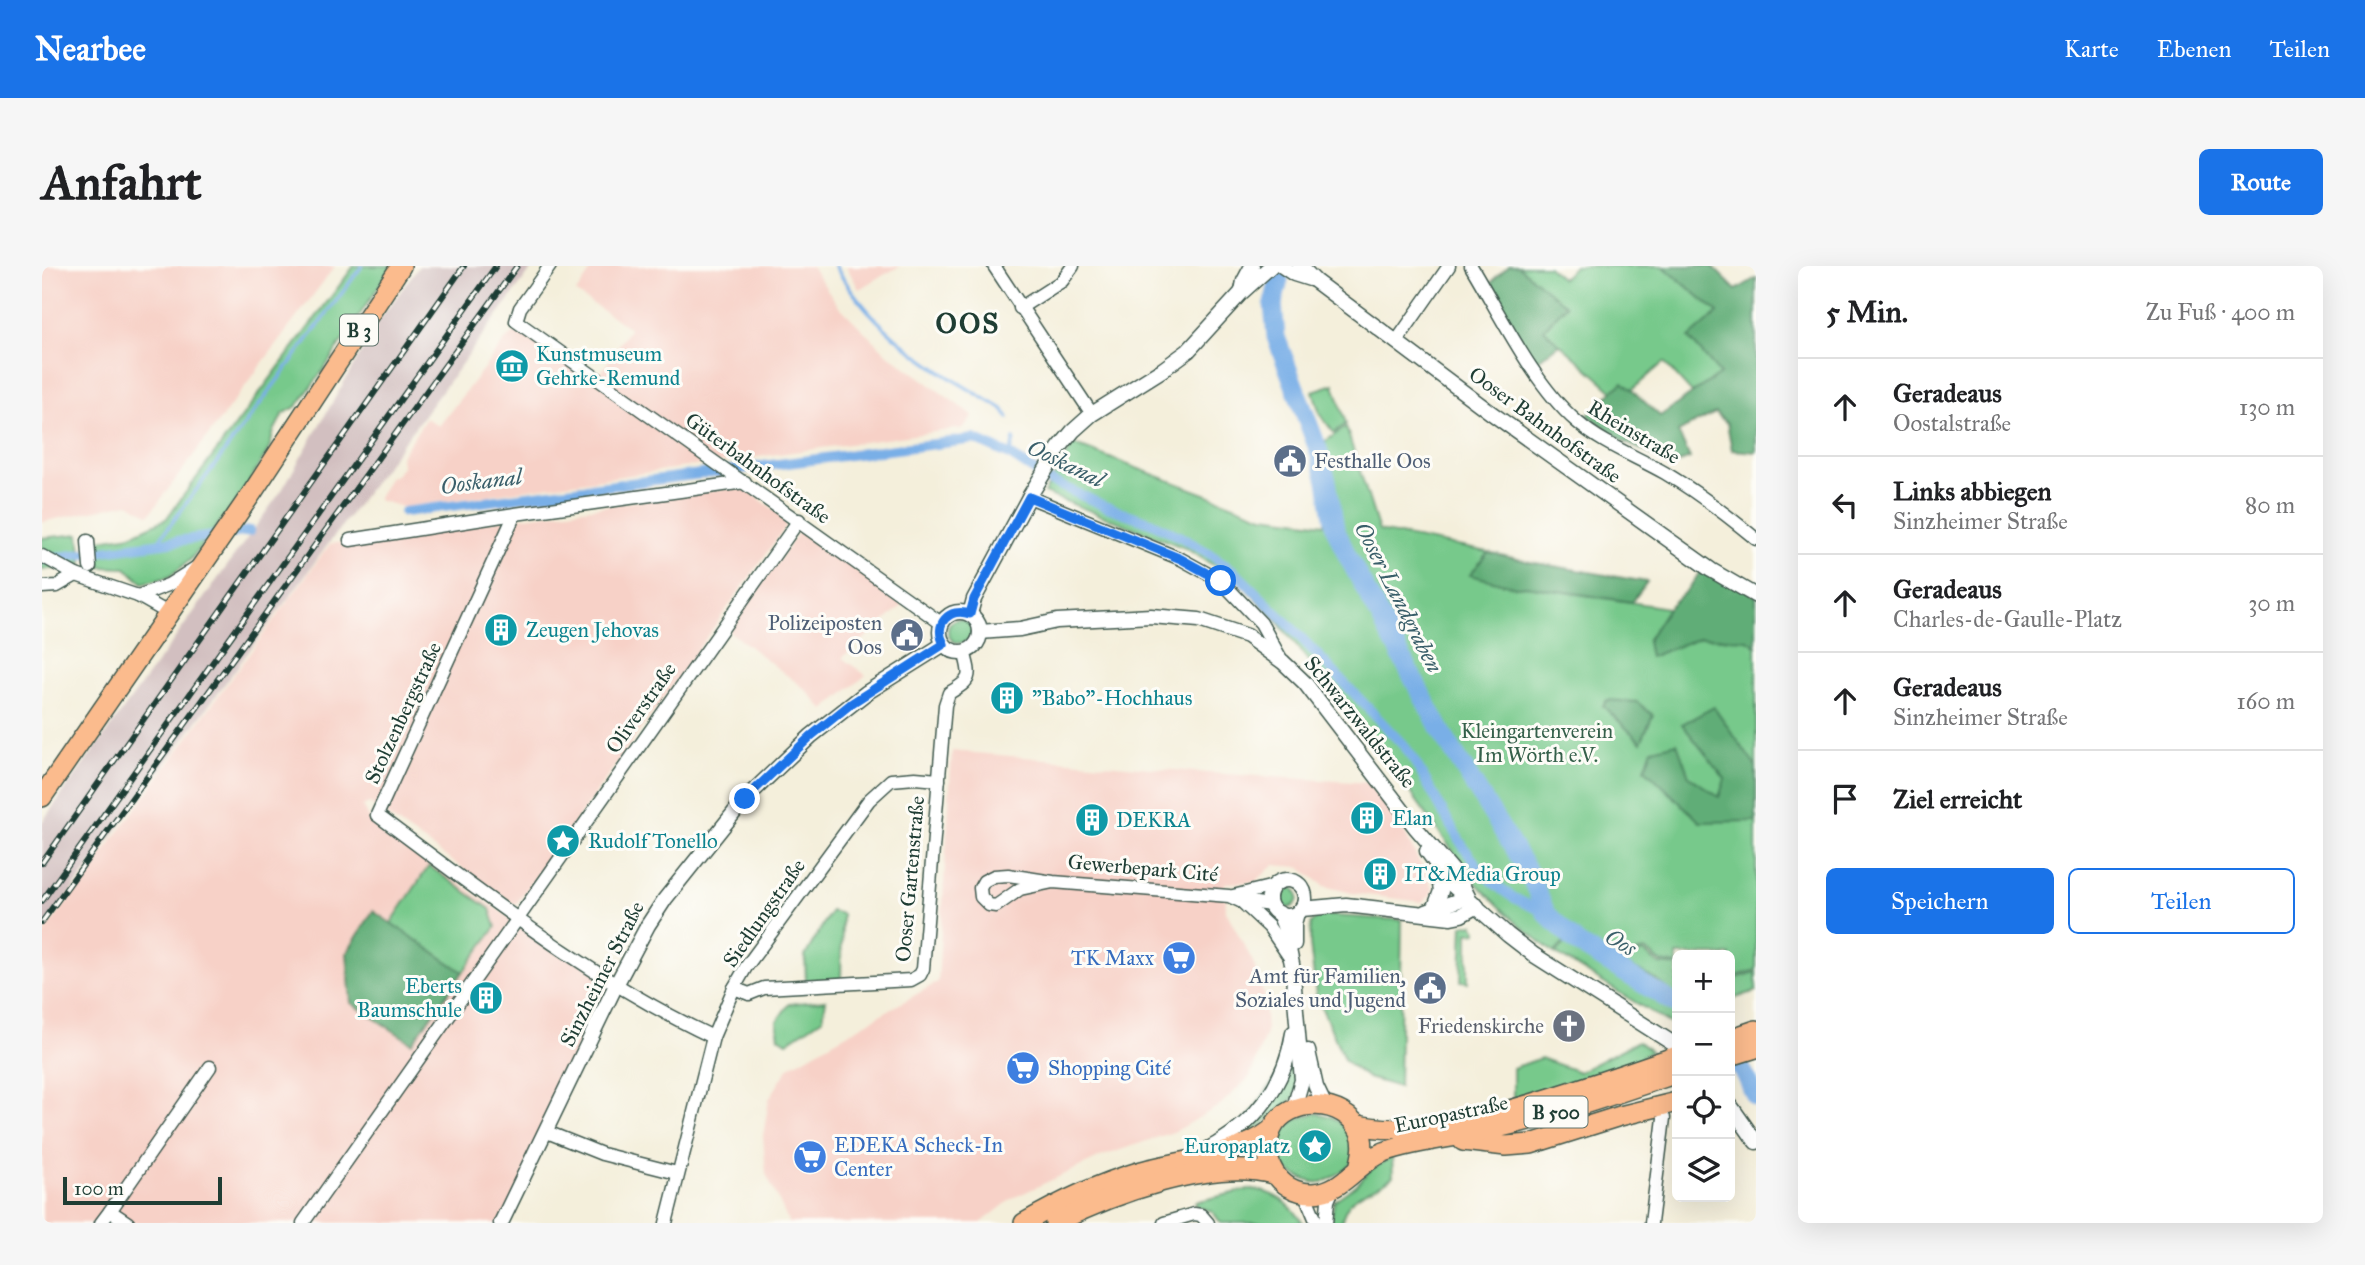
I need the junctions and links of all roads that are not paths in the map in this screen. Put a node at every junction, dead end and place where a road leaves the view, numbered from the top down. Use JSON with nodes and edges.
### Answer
{"nodes":[{"id":1,"x":401,"y":266,"type":"edge"},
{"id":2,"x":550,"y":266,"type":"edge"},
{"id":3,"x":994,"y":266,"type":"edge"},
{"id":4,"x":1073,"y":266,"type":"edge"},
{"id":5,"x":1252,"y":266,"type":"edge"},
{"id":6,"x":1270,"y":266,"type":"edge"},
{"id":7,"x":1282,"y":266,"type":"edge"},
{"id":8,"x":1300,"y":266,"type":"edge"},
{"id":9,"x":1449,"y":266,"type":"edge"},
{"id":10,"x":1471,"y":266,"type":"edge"},
{"id":11,"x":1315,"y":281,"type":"junction"},
{"id":12,"x":1241,"y":293,"type":"junction"},
{"id":13,"x":1020,"y":308,"type":"junction"},
{"id":14,"x":1396,"y":342,"type":"junction"},
{"id":15,"x":1091,"y":414,"type":"junction"},
{"id":16,"x":741,"y":479,"type":"junction"},
{"id":17,"x":1032,"y":493,"type":"junction"},
{"id":18,"x":515,"y":513,"type":"junction"},
{"id":19,"x":799,"y":520,"type":"junction"},
{"id":20,"x":1756,"y":539,"type":"edge"},
{"id":21,"x":350,"y":540,"type":"dead end"},
{"id":22,"x":88,"y":541,"type":"dead end"},
{"id":23,"x":210,"y":554,"type":"junction"},
{"id":24,"x":42,"y":556,"type":"edge"},
{"id":25,"x":90,"y":567,"type":"dead end"},
{"id":26,"x":76,"y":575,"type":"junction"},
{"id":27,"x":42,"y":587,"type":"edge"},
{"id":28,"x":138,"y":596,"type":"junction"},
{"id":29,"x":1756,"y":596,"type":"edge"},
{"id":30,"x":168,"y":613,"type":"junction"},
{"id":31,"x":970,"y":614,"type":"junction"},
{"id":32,"x":941,"y":623,"type":"junction"},
{"id":33,"x":979,"y":632,"type":"junction"},
{"id":34,"x":944,"y":644,"type":"junction"},
{"id":35,"x":964,"y":651,"type":"junction"},
{"id":36,"x":1283,"y":662,"type":"junction"},
{"id":37,"x":939,"y":780,"type":"junction"},
{"id":38,"x":42,"y":797,"type":"edge"},
{"id":39,"x":1416,"y":828,"type":"junction"},
{"id":40,"x":1437,"y":867,"type":"junction"},
{"id":41,"x":1053,"y":882,"type":"junction"},
{"id":42,"x":1273,"y":886,"type":"junction"},
{"id":43,"x":1303,"y":889,"type":"junction"},
{"id":44,"x":1235,"y":898,"type":"junction"},
{"id":45,"x":1472,"y":901,"type":"junction"},
{"id":46,"x":1346,"y":905,"type":"junction"},
{"id":47,"x":1275,"y":909,"type":"junction"},
{"id":48,"x":1434,"y":910,"type":"junction"},
{"id":49,"x":1299,"y":911,"type":"junction"},
{"id":50,"x":1418,"y":913,"type":"junction"},
{"id":51,"x":517,"y":918,"type":"junction"},
{"id":52,"x":1292,"y":964,"type":"junction"},
{"id":53,"x":616,"y":985,"type":"junction"},
{"id":54,"x":734,"y":988,"type":"junction"},
{"id":55,"x":1296,"y":1014,"type":"junction"},
{"id":56,"x":1756,"y":1030,"type":"edge"},
{"id":57,"x":713,"y":1037,"type":"junction"},
{"id":58,"x":1735,"y":1037,"type":"edge"},
{"id":59,"x":1672,"y":1043,"type":"edge"},
{"id":60,"x":1756,"y":1048,"type":"edge"},
{"id":61,"x":1735,"y":1054,"type":"edge"},
{"id":62,"x":210,"y":1067,"type":"dead end"},
{"id":63,"x":1665,"y":1072,"type":"edge"},
{"id":64,"x":1672,"y":1103,"type":"edge"},
{"id":65,"x":1325,"y":1106,"type":"junction"},
{"id":66,"x":1294,"y":1108,"type":"junction"},
{"id":67,"x":1735,"y":1113,"type":"edge"},
{"id":68,"x":1664,"y":1118,"type":"dead end"},
{"id":69,"x":1740,"y":1121,"type":"junction"},
{"id":70,"x":1355,"y":1124,"type":"junction"},
{"id":71,"x":1271,"y":1130,"type":"junction"},
{"id":72,"x":547,"y":1132,"type":"junction"},
{"id":73,"x":1444,"y":1138,"type":"junction"},
{"id":74,"x":1756,"y":1143,"type":"edge"},
{"id":75,"x":1756,"y":1156,"type":"edge"},
{"id":76,"x":1187,"y":1160,"type":"junction"},
{"id":77,"x":1359,"y":1168,"type":"junction"},
{"id":78,"x":677,"y":1173,"type":"junction"},
{"id":79,"x":1273,"y":1174,"type":"junction"},
{"id":80,"x":1333,"y":1189,"type":"junction"},
{"id":81,"x":1304,"y":1192,"type":"junction"},
{"id":82,"x":110,"y":1210,"type":"junction"},
{"id":83,"x":101,"y":1223,"type":"edge"},
{"id":84,"x":128,"y":1223,"type":"edge"},
{"id":85,"x":303,"y":1223,"type":"edge"},
{"id":86,"x":501,"y":1223,"type":"edge"},
{"id":87,"x":666,"y":1223,"type":"edge"},
{"id":88,"x":1024,"y":1223,"type":"edge"},
{"id":89,"x":1055,"y":1223,"type":"edge"},
{"id":90,"x":1164,"y":1223,"type":"edge"},
{"id":91,"x":1208,"y":1223,"type":"edge"},
{"id":92,"x":1317,"y":1223,"type":"edge"},
{"id":93,"x":1326,"y":1223,"type":"edge"},
{"id":94,"x":1651,"y":1223,"type":"edge"}],
"edges":[{"from":1,"to":23,"type":"main road","number":"B 3"},
{"from":2,"to":16,"type":"street","name":"Güterbahnhofstraße"},
{"from":3,"to":13,"type":"street"},
{"from":4,"to":13,"type":"street"},
{"from":5,"to":12,"type":"street"},
{"from":6,"to":12,"type":"street"},
{"from":7,"to":11,"type":"street","name":"Ooser Bahnhofstraße"},
{"from":8,"to":11,"type":"street","name":"Ooser Bahnhofstraße"},
{"from":9,"to":14,"type":"street"},
{"from":10,"to":20,"type":"street","name":"Rheinstraße"},
{"from":11,"to":14,"type":"street","name":"Ooser Bahnhofstraße"},
{"from":12,"to":15,"type":"street"},
{"from":13,"to":15,"type":"street"},
{"from":14,"to":29,"type":"street","name":"Ooser Bahnhofstraße"},
{"from":15,"to":17,"type":"street"},
{"from":16,"to":18,"type":"street"},
{"from":16,"to":19,"type":"street","name":"Güterbahnhofstraße"},
{"from":17,"to":31,"type":"street"},
{"from":17,"to":36,"type":"street"},
{"from":18,"to":21,"type":"street"},
{"from":18,"to":51,"type":"street","name":"Stolzenbergstraße"},
{"from":19,"to":32,"type":"street","name":"Güterbahnhofstraße"},
{"from":19,"to":51,"type":"street","name":"Oliverstraße"},
{"from":22,"to":25,"type":"street"},
{"from":23,"to":28,"type":"street"},
{"from":23,"to":30,"type":"main road","number":"B 3"},
{"from":24,"to":26,"type":"street"},
{"from":26,"to":27,"type":"street"},
{"from":26,"to":28,"type":"street"},
{"from":28,"to":30,"type":"street"},
{"from":30,"to":38,"type":"main road","number":"B 3"},
{"from":31,"to":32,"type":"street"},
{"from":31,"to":33,"type":"street"},
{"from":32,"to":34,"type":"street"},
{"from":33,"to":35,"type":"street"},
{"from":33,"to":36,"type":"street","name":"Schwarzwaldstraße"},
{"from":34,"to":35,"type":"street"},
{"from":34,"to":53,"type":"street","name":"Sinzheimer Straße"},
{"from":35,"to":37,"type":"street","name":"Ooser Gartenstraße"},
{"from":36,"to":39,"type":"street","name":"Schwarzwaldstraße"},
{"from":37,"to":54,"type":"street","name":"Siedlungstraße"},
{"from":37,"to":54,"type":"street","name":"Ooser Gartenstraße"},
{"from":39,"to":40,"type":"street","name":"Schwarzwaldstraße"},
{"from":39,"to":45,"type":"street","name":"Schwarzwaldstraße"},
{"from":40,"to":45,"type":"street","name":"Schwarzwaldstraße"},
{"from":40,"to":48,"type":"street"},
{"from":41,"to":41,"type":"street","name":"Gewerbepark Cité"},
{"from":41,"to":44,"type":"street","name":"Gewerbepark Cité"},
{"from":42,"to":43,"type":"street","name":"Gewerbepark Cité"},
{"from":42,"to":44,"type":"street","name":"Gewerbepark Cité"},
{"from":42,"to":47,"type":"street"},
{"from":43,"to":46,"type":"street","name":"Gewerbepark Cité"},
{"from":43,"to":49,"type":"street"},
{"from":44,"to":47,"type":"street","name":"Gewerbepark Cité"},
{"from":44,"to":52,"type":"street"},
{"from":45,"to":48,"type":"street","name":"Gewerbepark Cité"},
{"from":45,"to":50,"type":"street","name":"Gewerbepark Cité"},
{"from":45,"to":59,"type":"street","name":"Schwarzwaldstraße"},
{"from":46,"to":49,"type":"street","name":"Gewerbepark Cité"},
{"from":46,"to":50,"type":"street","name":"Gewerbepark Cité"},
{"from":47,"to":49,"type":"street","name":"Gewerbepark Cité"},
{"from":47,"to":52,"type":"street"},
{"from":48,"to":50,"type":"street","name":"Gewerbepark Cité"},
{"from":49,"to":65,"type":"street"},
{"from":51,"to":53,"type":"street","name":"Stolzenbergstraße"},
{"from":51,"to":85,"type":"street","name":"Oliverstraße"},
{"from":52,"to":55,"type":"street"},
{"from":53,"to":57,"type":"street","name":"Stolzenbergstraße"},
{"from":53,"to":72,"type":"street","name":"Sinzheimer Straße"},
{"from":54,"to":57,"type":"street","name":"Siedlungstraße"},
{"from":55,"to":66,"type":"street"},
{"from":55,"to":76,"type":"street"},
{"from":56,"to":58,"type":"main road"},
{"from":57,"to":78,"type":"street","name":"Siedlungstraße"},
{"from":60,"to":61,"type":"main road"},
{"from":62,"to":82,"type":"street"},
{"from":63,"to":70,"type":"main road","name":"Europastraße","number":"B 500"},
{"from":63,"to":73,"type":"main road","name":"Europastraße","number":"B 500"},
{"from":64,"to":73,"type":"main road"},
{"from":65,"to":66,"type":"main road"},
{"from":65,"to":70,"type":"main road","number":"B 500"},
{"from":66,"to":71,"type":"main road"},
{"from":67,"to":69,"type":"street"},
{"from":68,"to":94,"type":"street"},
{"from":69,"to":74,"type":"street"},
{"from":69,"to":75,"type":"street"},
{"from":70,"to":77,"type":"main road"},
{"from":71,"to":76,"type":"main road"},
{"from":71,"to":79,"type":"main road"},
{"from":72,"to":78,"type":"street"},
{"from":72,"to":86,"type":"street","name":"Sinzheimer Straße"},
{"from":73,"to":77,"type":"main road","name":"Europastraße","number":"B 500"},
{"from":76,"to":88,"type":"main road"},
{"from":77,"to":80,"type":"main road","number":"B 500"},
{"from":78,"to":87,"type":"street","name":"Siedlungstraße"},
{"from":79,"to":81,"type":"main road"},
{"from":79,"to":89,"type":"main road"},
{"from":80,"to":81,"type":"main road"},
{"from":80,"to":93,"type":"street"},
{"from":81,"to":92,"type":"street"},
{"from":82,"to":83,"type":"street"},
{"from":82,"to":84,"type":"street"},
{"from":90,"to":91,"type":"street"}]}
